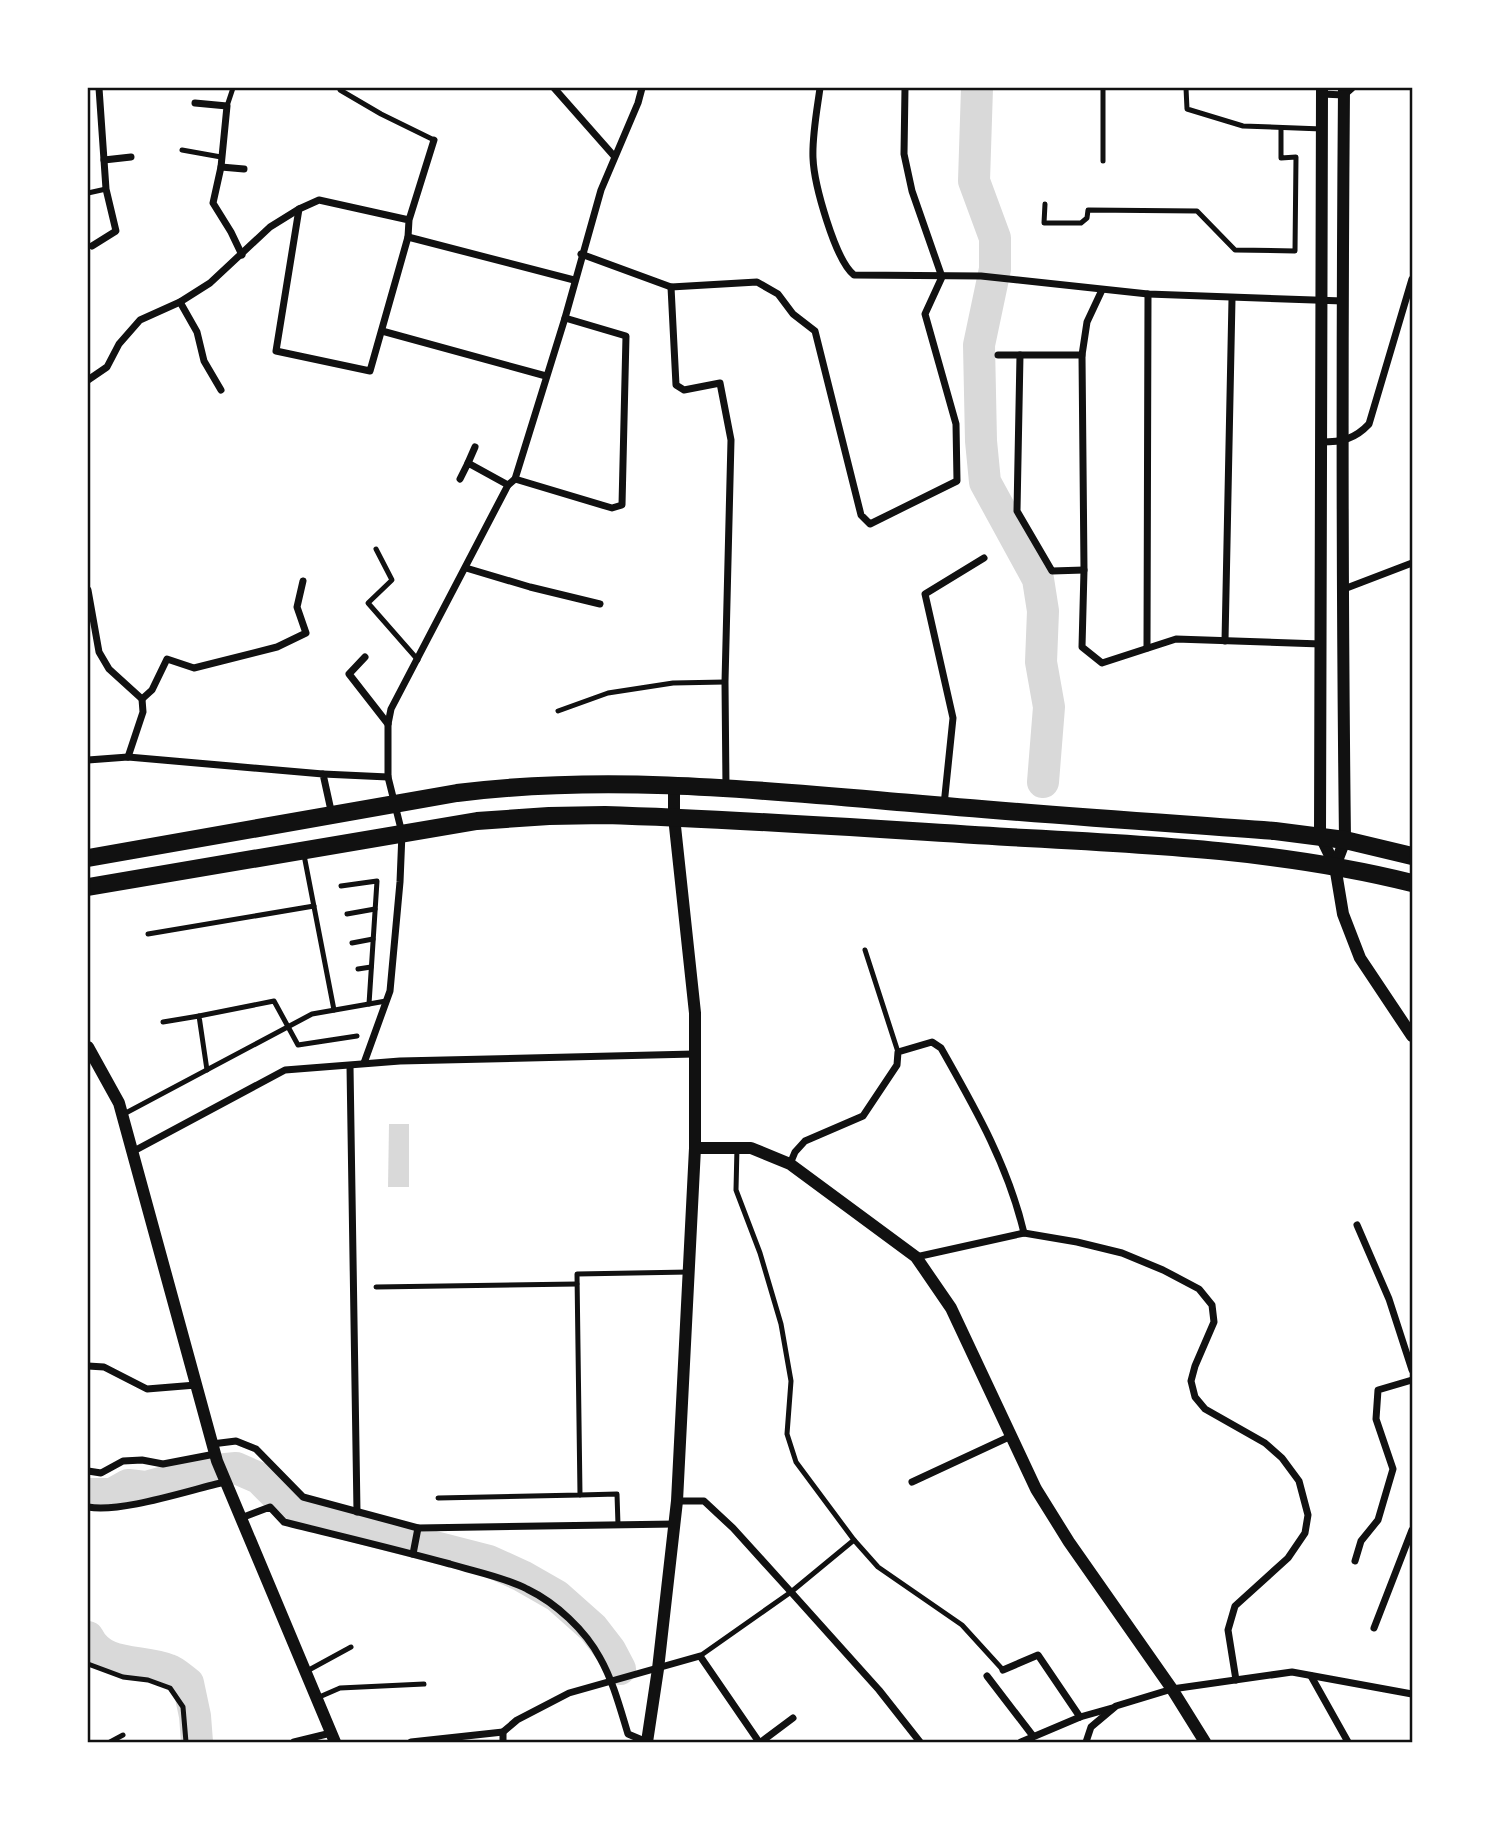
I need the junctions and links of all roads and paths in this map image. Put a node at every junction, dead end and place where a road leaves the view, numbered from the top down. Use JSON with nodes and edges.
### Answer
{"nodes":[{"id":1,"x":99,"y":88,"type":"edge"},
{"id":2,"x":233,"y":88,"type":"edge"},
{"id":3,"x":341,"y":88,"type":"edge"},
{"id":4,"x":554,"y":88,"type":"edge"},
{"id":5,"x":642,"y":88,"type":"edge"},
{"id":6,"x":820,"y":88,"type":"edge"},
{"id":7,"x":905,"y":88,"type":"edge"},
{"id":8,"x":1103,"y":88,"type":"edge"},
{"id":9,"x":1186,"y":88,"type":"edge"},
{"id":10,"x":1347,"y":90,"type":"edge"},
{"id":11,"x":1322,"y":91,"type":"edge"},
{"id":12,"x":195,"y":103,"type":"dead end"},
{"id":13,"x":227,"y":106,"type":"junction"},
{"id":14,"x":1281,"y":128,"type":"junction"},
{"id":15,"x":1322,"y":129,"type":"junction"},
{"id":16,"x":434,"y":140,"type":"joint"},
{"id":17,"x":182,"y":150,"type":"dead end"},
{"id":18,"x":614,"y":156,"type":"junction"},
{"id":19,"x":131,"y":157,"type":"dead end"},
{"id":20,"x":221,"y":157,"type":"junction"},
{"id":21,"x":104,"y":160,"type":"junction"},
{"id":22,"x":1102,"y":161,"type":"dead end"},
{"id":23,"x":220,"y":167,"type":"junction"},
{"id":24,"x":244,"y":169,"type":"dead end"},
{"id":25,"x":106,"y":189,"type":"junction"},
{"id":26,"x":88,"y":193,"type":"edge"},
{"id":27,"x":1045,"y":204,"type":"dead end"},
{"id":28,"x":299,"y":209,"type":"junction"},
{"id":29,"x":409,"y":220,"type":"junction"},
{"id":30,"x":408,"y":237,"type":"junction"},
{"id":31,"x":92,"y":246,"type":"dead end"},
{"id":32,"x":581,"y":254,"type":"junction"},
{"id":33,"x":242,"y":256,"type":"junction"},
{"id":34,"x":942,"y":277,"type":"junction"},
{"id":35,"x":1412,"y":279,"type":"edge"},
{"id":36,"x":574,"y":280,"type":"junction"},
{"id":37,"x":671,"y":287,"type":"junction"},
{"id":38,"x":1102,"y":290,"type":"junction"},
{"id":39,"x":1148,"y":294,"type":"junction"},
{"id":40,"x":1232,"y":299,"type":"junction"},
{"id":41,"x":1322,"y":301,"type":"junction"},
{"id":42,"x":1344,"y":301,"type":"junction"},
{"id":43,"x":180,"y":302,"type":"junction"},
{"id":44,"x":565,"y":317,"type":"junction"},
{"id":45,"x":382,"y":331,"type":"junction"},
{"id":46,"x":998,"y":355,"type":"dead end"},
{"id":47,"x":1020,"y":355,"type":"junction"},
{"id":48,"x":1082,"y":355,"type":"junction"},
{"id":49,"x":546,"y":376,"type":"junction"},
{"id":50,"x":88,"y":380,"type":"edge"},
{"id":51,"x":221,"y":390,"type":"dead end"},
{"id":52,"x":1321,"y":442,"type":"junction"},
{"id":53,"x":1341,"y":442,"type":"junction"},
{"id":54,"x":475,"y":447,"type":"dead end"},
{"id":55,"x":468,"y":463,"type":"junction"},
{"id":56,"x":515,"y":478,"type":"junction"},
{"id":57,"x":460,"y":479,"type":"dead end"},
{"id":58,"x":508,"y":485,"type":"junction"},
{"id":59,"x":376,"y":549,"type":"dead end"},
{"id":60,"x":984,"y":558,"type":"dead end"},
{"id":61,"x":1412,"y":562,"type":"edge"},
{"id":62,"x":466,"y":568,"type":"junction"},
{"id":63,"x":1084,"y":570,"type":"junction"},
{"id":64,"x":303,"y":581,"type":"dead end"},
{"id":65,"x":1343,"y":589,"type":"junction"},
{"id":66,"x":88,"y":590,"type":"edge"},
{"id":67,"x":600,"y":604,"type":"dead end"},
{"id":68,"x":1225,"y":641,"type":"junction"},
{"id":69,"x":1321,"y":644,"type":"junction"},
{"id":70,"x":1147,"y":648,"type":"junction"},
{"id":71,"x":365,"y":657,"type":"dead end"},
{"id":72,"x":418,"y":660,"type":"junction"},
{"id":73,"x":725,"y":682,"type":"junction"},
{"id":74,"x":142,"y":699,"type":"junction"},
{"id":75,"x":558,"y":711,"type":"dead end"},
{"id":76,"x":388,"y":724,"type":"junction"},
{"id":77,"x":128,"y":757,"type":"junction"},
{"id":78,"x":88,"y":760,"type":"edge"},
{"id":79,"x":323,"y":774,"type":"junction"},
{"id":80,"x":388,"y":777,"type":"junction"},
{"id":81,"x":674,"y":788,"type":"junction"},
{"id":82,"x":726,"y":789,"type":"junction"},
{"id":83,"x":395,"y":803,"type":"junction"},
{"id":84,"x":944,"y":806,"type":"junction"},
{"id":85,"x":332,"y":816,"type":"junction"},
{"id":86,"x":674,"y":817,"type":"junction"},
{"id":87,"x":402,"y":833,"type":"junction"},
{"id":88,"x":1320,"y":835,"type":"junction"},
{"id":89,"x":1345,"y":840,"type":"junction"},
{"id":90,"x":303,"y":850,"type":"junction"},
{"id":91,"x":1412,"y":856,"type":"edge"},
{"id":92,"x":88,"y":858,"type":"edge"},
{"id":93,"x":1335,"y":866,"type":"junction"},
{"id":94,"x":1412,"y":883,"type":"edge"},
{"id":95,"x":341,"y":886,"type":"dead end"},
{"id":96,"x":88,"y":887,"type":"edge"},
{"id":97,"x":314,"y":906,"type":"junction"},
{"id":98,"x":375,"y":909,"type":"junction"},
{"id":99,"x":347,"y":914,"type":"dead end"},
{"id":100,"x":148,"y":934,"type":"dead end"},
{"id":101,"x":373,"y":939,"type":"junction"},
{"id":102,"x":352,"y":943,"type":"dead end"},
{"id":103,"x":865,"y":950,"type":"dead end"},
{"id":104,"x":371,"y":967,"type":"junction"},
{"id":105,"x":358,"y":969,"type":"dead end"},
{"id":106,"x":386,"y":1000,"type":"junction"},
{"id":107,"x":369,"y":1003,"type":"junction"},
{"id":108,"x":334,"y":1010,"type":"junction"},
{"id":109,"x":199,"y":1016,"type":"junction"},
{"id":110,"x":163,"y":1022,"type":"dead end"},
{"id":111,"x":288,"y":1026,"type":"junction"},
{"id":112,"x":357,"y":1036,"type":"dead end"},
{"id":113,"x":1412,"y":1036,"type":"edge"},
{"id":114,"x":88,"y":1047,"type":"edge"},
{"id":115,"x":898,"y":1052,"type":"junction"},
{"id":116,"x":694,"y":1054,"type":"junction"},
{"id":117,"x":364,"y":1063,"type":"junction"},
{"id":118,"x":350,"y":1066,"type":"junction"},
{"id":119,"x":207,"y":1070,"type":"junction"},
{"id":120,"x":122,"y":1115,"type":"junction"},
{"id":121,"x":737,"y":1147,"type":"junction"},
{"id":122,"x":695,"y":1148,"type":"junction"},
{"id":123,"x":132,"y":1152,"type":"junction"},
{"id":124,"x":790,"y":1164,"type":"junction"},
{"id":125,"x":1357,"y":1225,"type":"dead end"},
{"id":126,"x":1024,"y":1233,"type":"junction"},
{"id":127,"x":916,"y":1257,"type":"junction"},
{"id":128,"x":689,"y":1272,"type":"junction"},
{"id":129,"x":577,"y":1284,"type":"junction"},
{"id":130,"x":376,"y":1287,"type":"dead end"},
{"id":131,"x":1409,"y":1342,"type":"edge"},
{"id":132,"x":88,"y":1366,"type":"edge"},
{"id":133,"x":1412,"y":1370,"type":"edge"},
{"id":134,"x":1412,"y":1380,"type":"edge"},
{"id":135,"x":196,"y":1385,"type":"junction"},
{"id":136,"x":1011,"y":1436,"type":"junction"},
{"id":137,"x":215,"y":1453,"type":"junction"},
{"id":138,"x":88,"y":1471,"type":"edge"},
{"id":139,"x":224,"y":1479,"type":"junction"},
{"id":140,"x":912,"y":1482,"type":"dead end"},
{"id":141,"x":580,"y":1495,"type":"junction"},
{"id":142,"x":438,"y":1498,"type":"dead end"},
{"id":143,"x":677,"y":1500,"type":"junction"},
{"id":144,"x":88,"y":1507,"type":"edge"},
{"id":145,"x":358,"y":1512,"type":"junction"},
{"id":146,"x":241,"y":1518,"type":"junction"},
{"id":147,"x":675,"y":1524,"type":"junction"},
{"id":148,"x":618,"y":1525,"type":"junction"},
{"id":149,"x":418,"y":1529,"type":"junction"},
{"id":150,"x":1412,"y":1530,"type":"edge"},
{"id":151,"x":854,"y":1540,"type":"junction"},
{"id":152,"x":413,"y":1554,"type":"junction"},
{"id":153,"x":1355,"y":1561,"type":"dead end"},
{"id":154,"x":791,"y":1592,"type":"junction"},
{"id":155,"x":1374,"y":1628,"type":"dead end"},
{"id":156,"x":351,"y":1647,"type":"dead end"},
{"id":157,"x":700,"y":1656,"type":"junction"},
{"id":158,"x":88,"y":1664,"type":"edge"},
{"id":159,"x":658,"y":1669,"type":"junction"},
{"id":160,"x":1003,"y":1670,"type":"joint"},
{"id":161,"x":305,"y":1672,"type":"junction"},
{"id":162,"x":987,"y":1676,"type":"dead end"},
{"id":163,"x":1311,"y":1676,"type":"junction"},
{"id":164,"x":1236,"y":1680,"type":"junction"},
{"id":165,"x":611,"y":1682,"type":"junction"},
{"id":166,"x":424,"y":1685,"type":"dead end"},
{"id":167,"x":1172,"y":1689,"type":"junction"},
{"id":168,"x":1412,"y":1694,"type":"edge"},
{"id":169,"x":316,"y":1698,"type":"junction"},
{"id":170,"x":1116,"y":1706,"type":"junction"},
{"id":171,"x":1080,"y":1717,"type":"junction"},
{"id":172,"x":793,"y":1718,"type":"dead end"},
{"id":173,"x":503,"y":1732,"type":"junction"},
{"id":174,"x":123,"y":1735,"type":"dead end"},
{"id":175,"x":1033,"y":1736,"type":"junction"},
{"id":176,"x":333,"y":1738,"type":"edge"},
{"id":177,"x":110,"y":1742,"type":"edge"},
{"id":178,"x":186,"y":1742,"type":"edge"},
{"id":179,"x":294,"y":1742,"type":"edge"},
{"id":180,"x":411,"y":1742,"type":"edge"},
{"id":181,"x":503,"y":1742,"type":"edge"},
{"id":182,"x":647,"y":1742,"type":"edge"},
{"id":183,"x":760,"y":1742,"type":"edge"},
{"id":184,"x":920,"y":1742,"type":"edge"},
{"id":185,"x":1021,"y":1742,"type":"edge"},
{"id":186,"x":1086,"y":1742,"type":"edge"},
{"id":187,"x":1205,"y":1742,"type":"edge"},
{"id":188,"x":1348,"y":1742,"type":"edge"}],
"edges":[{"from":1,"to":21,"type":"street"},
{"from":2,"to":13,"type":"lane"},
{"from":3,"to":16,"type":"lane"},
{"from":4,"to":18,"type":"street"},
{"from":5,"to":18,"type":"street"},
{"from":6,"to":34,"type":"street"},
{"from":7,"to":34,"type":"street"},
{"from":8,"to":22,"type":"lane"},
{"from":9,"to":14,"type":"lane"},
{"from":10,"to":11,"type":"street"},
{"from":10,"to":42,"type":"street"},
{"from":11,"to":15,"type":"street"},
{"from":12,"to":13,"type":"street"},
{"from":13,"to":20,"type":"street"},
{"from":14,"to":15,"type":"lane"},
{"from":14,"to":27,"type":"lane"},
{"from":15,"to":41,"type":"street"},
{"from":16,"to":29,"type":"street"},
{"from":17,"to":20,"type":"lane"},
{"from":18,"to":32,"type":"street"},
{"from":19,"to":21,"type":"street"},
{"from":20,"to":23,"type":"street"},
{"from":21,"to":25,"type":"street"},
{"from":23,"to":24,"type":"street"},
{"from":23,"to":33,"type":"street"},
{"from":25,"to":26,"type":"lane"},
{"from":25,"to":31,"type":"street"},
{"from":28,"to":29,"type":"street"},
{"from":28,"to":33,"type":"street"},
{"from":28,"to":45,"type":"street"},
{"from":29,"to":30,"type":"street"},
{"from":30,"to":36,"type":"street"},
{"from":30,"to":45,"type":"street"},
{"from":32,"to":36,"type":"street"},
{"from":32,"to":37,"type":"street"},
{"from":33,"to":43,"type":"street"},
{"from":34,"to":37,"type":"street"},
{"from":34,"to":38,"type":"street"},
{"from":35,"to":53,"type":"street"},
{"from":36,"to":44,"type":"street"},
{"from":37,"to":73,"type":"street"},
{"from":38,"to":39,"type":"street"},
{"from":38,"to":48,"type":"street"},
{"from":39,"to":40,"type":"street"},
{"from":39,"to":70,"type":"street"},
{"from":40,"to":41,"type":"street"},
{"from":40,"to":68,"type":"street"},
{"from":41,"to":42,"type":"street"},
{"from":41,"to":52,"type":"street"},
{"from":42,"to":53,"type":"street"},
{"from":43,"to":50,"type":"street"},
{"from":43,"to":51,"type":"street"},
{"from":44,"to":49,"type":"street"},
{"from":44,"to":56,"type":"street"},
{"from":45,"to":49,"type":"street"},
{"from":46,"to":47,"type":"street"},
{"from":47,"to":48,"type":"street"},
{"from":47,"to":63,"type":"street"},
{"from":48,"to":63,"type":"street"},
{"from":49,"to":56,"type":"street"},
{"from":52,"to":53,"type":"street"},
{"from":52,"to":69,"type":"street"},
{"from":53,"to":65,"type":"street"},
{"from":54,"to":55,"type":"street"},
{"from":55,"to":57,"type":"street"},
{"from":55,"to":58,"type":"street"},
{"from":56,"to":58,"type":"street"},
{"from":58,"to":62,"type":"street"},
{"from":59,"to":72,"type":"lane"},
{"from":60,"to":84,"type":"street"},
{"from":61,"to":65,"type":"street"},
{"from":62,"to":67,"type":"street"},
{"from":62,"to":72,"type":"street"},
{"from":63,"to":70,"type":"street"},
{"from":64,"to":74,"type":"street"},
{"from":65,"to":89,"type":"street"},
{"from":66,"to":74,"type":"street"},
{"from":68,"to":69,"type":"street"},
{"from":68,"to":70,"type":"street"},
{"from":69,"to":88,"type":"street"},
{"from":71,"to":76,"type":"street"},
{"from":72,"to":76,"type":"street"},
{"from":73,"to":75,"type":"lane"},
{"from":73,"to":82,"type":"street"},
{"from":74,"to":77,"type":"street"},
{"from":76,"to":80,"type":"street"},
{"from":77,"to":78,"type":"street"},
{"from":77,"to":79,"type":"street"},
{"from":79,"to":80,"type":"street"},
{"from":79,"to":85,"type":"street"},
{"from":80,"to":83,"type":"street"},
{"from":81,"to":82,"type":"highway"},
{"from":81,"to":83,"type":"highway"},
{"from":81,"to":86,"type":"street"},
{"from":82,"to":84,"type":"highway"},
{"from":83,"to":85,"type":"highway"},
{"from":83,"to":87,"type":"street"},
{"from":84,"to":88,"type":"highway"},
{"from":85,"to":92,"type":"highway"},
{"from":86,"to":87,"type":"highway"},
{"from":86,"to":93,"type":"highway"},
{"from":86,"to":116,"type":"street"},
{"from":87,"to":90,"type":"highway"},
{"from":87,"to":106,"type":"street"},
{"from":88,"to":89,"type":"highway"},
{"from":88,"to":93,"type":"street"},
{"from":89,"to":91,"type":"highway"},
{"from":89,"to":93,"type":"street"},
{"from":90,"to":96,"type":"highway"},
{"from":90,"to":97,"type":"lane"},
{"from":93,"to":94,"type":"highway"},
{"from":93,"to":113,"type":"street"},
{"from":95,"to":98,"type":"lane"},
{"from":97,"to":100,"type":"lane"},
{"from":97,"to":108,"type":"lane"},
{"from":98,"to":99,"type":"lane"},
{"from":98,"to":101,"type":"lane"},
{"from":101,"to":102,"type":"lane"},
{"from":101,"to":104,"type":"lane"},
{"from":103,"to":115,"type":"lane"},
{"from":104,"to":105,"type":"lane"},
{"from":104,"to":107,"type":"lane"},
{"from":106,"to":107,"type":"lane"},
{"from":106,"to":117,"type":"street"},
{"from":107,"to":108,"type":"lane"},
{"from":108,"to":111,"type":"lane"},
{"from":109,"to":110,"type":"lane"},
{"from":109,"to":111,"type":"lane"},
{"from":109,"to":119,"type":"lane"},
{"from":111,"to":112,"type":"lane"},
{"from":111,"to":119,"type":"lane"},
{"from":114,"to":120,"type":"street"},
{"from":115,"to":124,"type":"street"},
{"from":115,"to":126,"type":"street"},
{"from":116,"to":117,"type":"street"},
{"from":116,"to":122,"type":"street"},
{"from":117,"to":118,"type":"street"},
{"from":118,"to":123,"type":"street"},
{"from":118,"to":145,"type":"street"},
{"from":119,"to":120,"type":"lane"},
{"from":120,"to":123,"type":"street"},
{"from":121,"to":122,"type":"street"},
{"from":121,"to":124,"type":"street"},
{"from":121,"to":151,"type":"lane"},
{"from":122,"to":128,"type":"street"},
{"from":123,"to":135,"type":"street"},
{"from":124,"to":127,"type":"street"},
{"from":125,"to":131,"type":"street"},
{"from":126,"to":127,"type":"street"},
{"from":126,"to":164,"type":"street"},
{"from":127,"to":136,"type":"street"},
{"from":128,"to":129,"type":"lane"},
{"from":128,"to":143,"type":"street"},
{"from":129,"to":130,"type":"lane"},
{"from":129,"to":141,"type":"lane"},
{"from":131,"to":133,"type":"street"},
{"from":132,"to":135,"type":"street"},
{"from":134,"to":153,"type":"street"},
{"from":135,"to":137,"type":"street"},
{"from":136,"to":140,"type":"street"},
{"from":136,"to":167,"type":"street"},
{"from":137,"to":138,"type":"street"},
{"from":137,"to":139,"type":"street"},
{"from":137,"to":145,"type":"street"},
{"from":139,"to":144,"type":"street"},
{"from":139,"to":146,"type":"street"},
{"from":141,"to":142,"type":"lane"},
{"from":141,"to":148,"type":"lane"},
{"from":143,"to":147,"type":"street"},
{"from":143,"to":154,"type":"street"},
{"from":145,"to":149,"type":"street"},
{"from":146,"to":152,"type":"street"},
{"from":146,"to":161,"type":"street"},
{"from":147,"to":148,"type":"street"},
{"from":147,"to":159,"type":"street"},
{"from":148,"to":149,"type":"street"},
{"from":149,"to":152,"type":"street"},
{"from":150,"to":155,"type":"street"},
{"from":151,"to":154,"type":"lane"},
{"from":151,"to":160,"type":"lane"},
{"from":152,"to":165,"type":"street"},
{"from":154,"to":157,"type":"lane"},
{"from":154,"to":184,"type":"street"},
{"from":156,"to":161,"type":"lane"},
{"from":157,"to":159,"type":"street"},
{"from":157,"to":183,"type":"street"},
{"from":158,"to":178,"type":"lane"},
{"from":159,"to":165,"type":"street"},
{"from":159,"to":182,"type":"street"},
{"from":160,"to":171,"type":"street"},
{"from":161,"to":169,"type":"street"},
{"from":162,"to":175,"type":"street"},
{"from":163,"to":164,"type":"street"},
{"from":163,"to":168,"type":"street"},
{"from":163,"to":188,"type":"street"},
{"from":164,"to":167,"type":"street"},
{"from":165,"to":173,"type":"street"},
{"from":165,"to":182,"type":"street"},
{"from":166,"to":169,"type":"lane"},
{"from":167,"to":170,"type":"street"},
{"from":167,"to":187,"type":"street"},
{"from":169,"to":176,"type":"street"},
{"from":170,"to":171,"type":"street"},
{"from":170,"to":186,"type":"street"},
{"from":171,"to":175,"type":"street"},
{"from":172,"to":183,"type":"street"},
{"from":173,"to":180,"type":"street"},
{"from":173,"to":181,"type":"street"},
{"from":174,"to":177,"type":"lane"},
{"from":175,"to":185,"type":"street"},
{"from":176,"to":179,"type":"street"}]}
